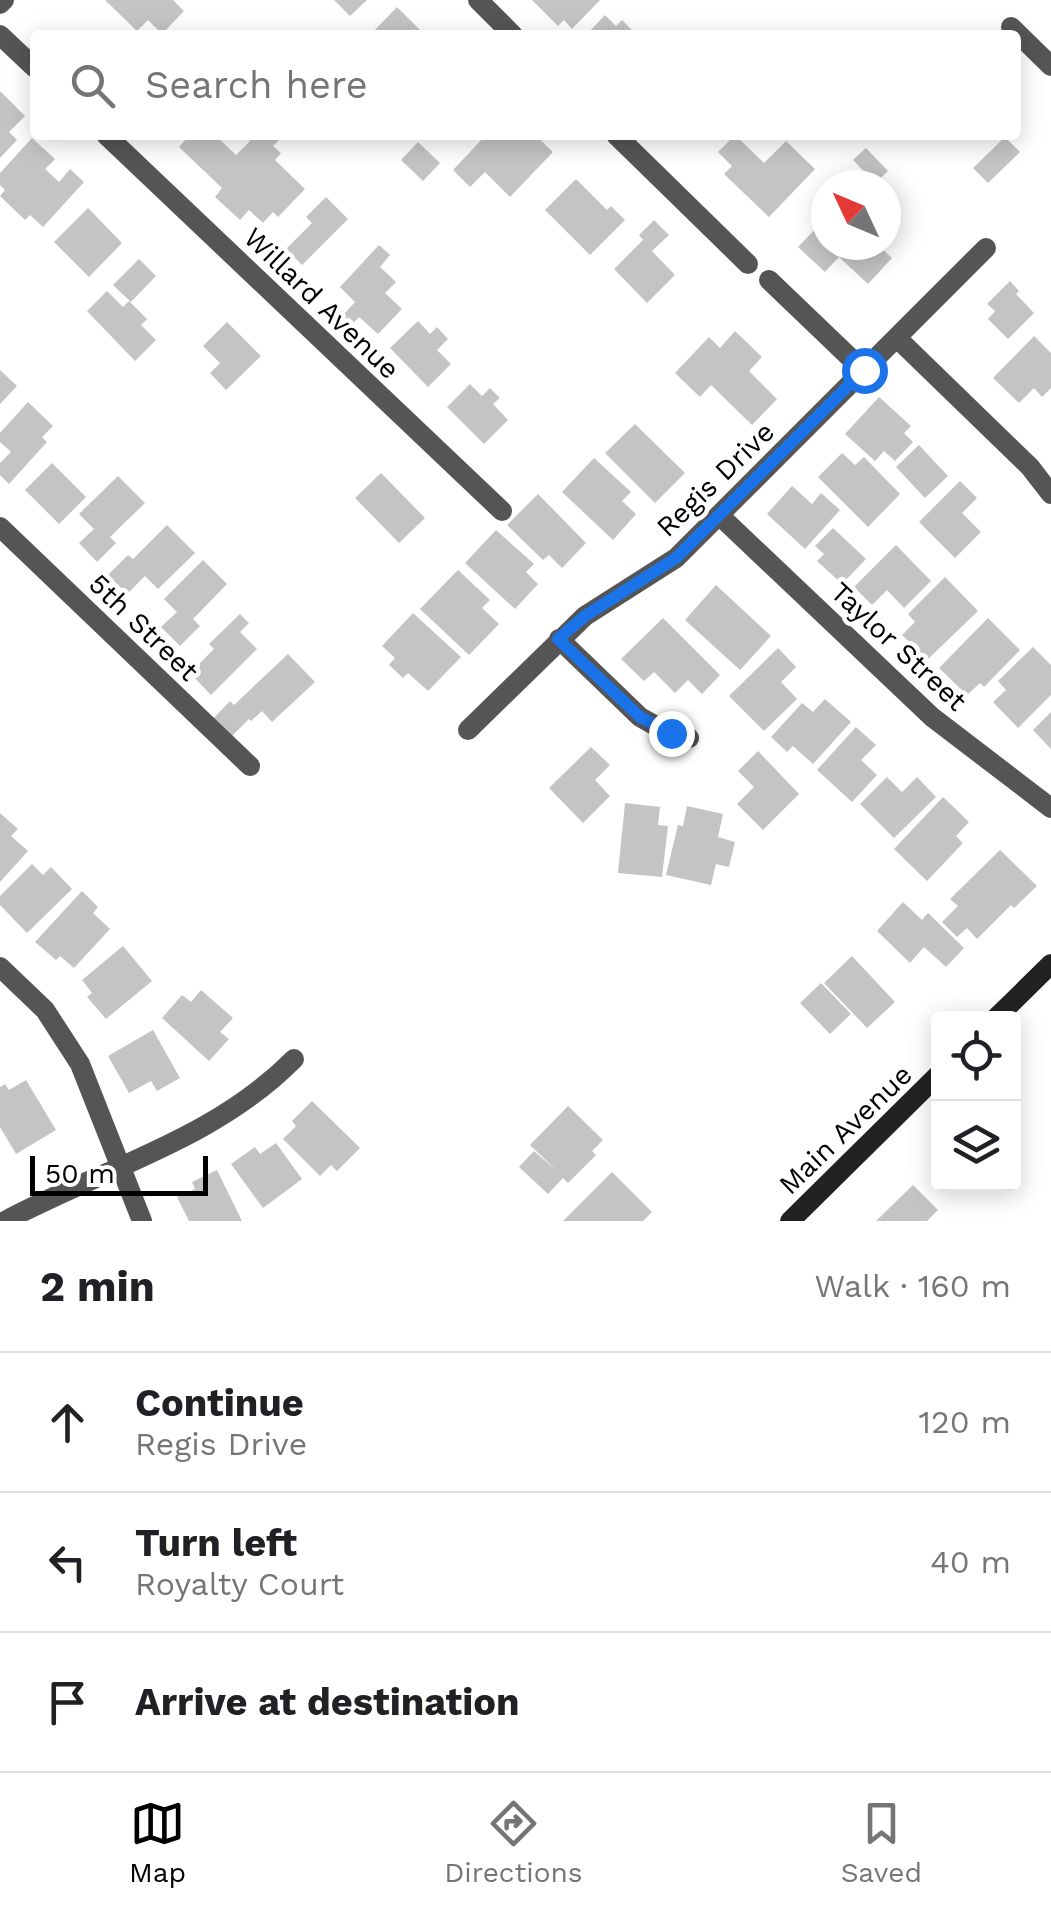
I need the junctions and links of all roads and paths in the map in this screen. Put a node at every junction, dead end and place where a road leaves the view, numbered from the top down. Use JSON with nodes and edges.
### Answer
{"nodes":[{"id":1,"x":478,"y":0,"type":"edge"},
{"id":2,"x":1011,"y":26,"type":"dead end"},
{"id":3,"x":509,"y":30,"type":"edge"},
{"id":4,"x":1015,"y":30,"type":"edge"},
{"id":5,"x":0,"y":35,"type":"edge"},
{"id":6,"x":1021,"y":36,"type":"edge"},
{"id":7,"x":30,"y":63,"type":"edge"},
{"id":8,"x":1051,"y":66,"type":"edge"},
{"id":9,"x":111,"y":140,"type":"edge"},
{"id":10,"x":621,"y":140,"type":"edge"},
{"id":11,"x":986,"y":248,"type":"dead end"},
{"id":12,"x":748,"y":264,"type":"dead end"},
{"id":13,"x":770,"y":280,"type":"dead end"},
{"id":14,"x":897,"y":338,"type":"junction"},
{"id":15,"x":864,"y":370,"type":"junction"},
{"id":16,"x":1051,"y":494,"type":"edge"},
{"id":17,"x":502,"y":511,"type":"dead end"},
{"id":18,"x":719,"y":515,"type":"junction"},
{"id":19,"x":0,"y":527,"type":"edge"},
{"id":20,"x":558,"y":639,"type":"junction"},
{"id":21,"x":468,"y":730,"type":"dead end"},
{"id":22,"x":689,"y":738,"type":"dead end"},
{"id":23,"x":250,"y":766,"type":"dead end"},
{"id":24,"x":1051,"y":808,"type":"edge"},
{"id":25,"x":1051,"y":964,"type":"edge"},
{"id":26,"x":0,"y":966,"type":"edge"},
{"id":27,"x":1003,"y":1011,"type":"edge"},
{"id":28,"x":294,"y":1059,"type":"dead end"},
{"id":29,"x":931,"y":1083,"type":"edge"},
{"id":30,"x":121,"y":1167,"type":"junction"},
{"id":31,"x":5,"y":1221,"type":"edge"},
{"id":32,"x":142,"y":1221,"type":"edge"},
{"id":33,"x":790,"y":1221,"type":"edge"}],
"edges":[{"from":1,"to":3,"type":"street"},
{"from":2,"to":4,"type":"street"},
{"from":5,"to":7,"type":"street"},
{"from":6,"to":8,"type":"street"},
{"from":9,"to":17,"type":"street","name":"Willard Avenue"},
{"from":10,"to":12,"type":"street"},
{"from":11,"to":14,"type":"street","name":"Regis Drive"},
{"from":13,"to":15,"type":"street"},
{"from":14,"to":15,"type":"street","name":"Regis Drive"},
{"from":14,"to":16,"type":"street"},
{"from":15,"to":18,"type":"street","name":"Regis Drive"},
{"from":18,"to":20,"type":"street","name":"Regis Drive"},
{"from":18,"to":24,"type":"street","name":"Taylor Street"},
{"from":19,"to":23,"type":"street","name":"5th Street"},
{"from":20,"to":21,"type":"street","name":"Regis Drive"},
{"from":20,"to":22,"type":"street"},
{"from":25,"to":27,"type":"street"},
{"from":26,"to":30,"type":"street"},
{"from":28,"to":30,"type":"street"},
{"from":29,"to":33,"type":"street","name":"Main Avenue"},
{"from":30,"to":31,"type":"street"},
{"from":30,"to":32,"type":"street"}]}
